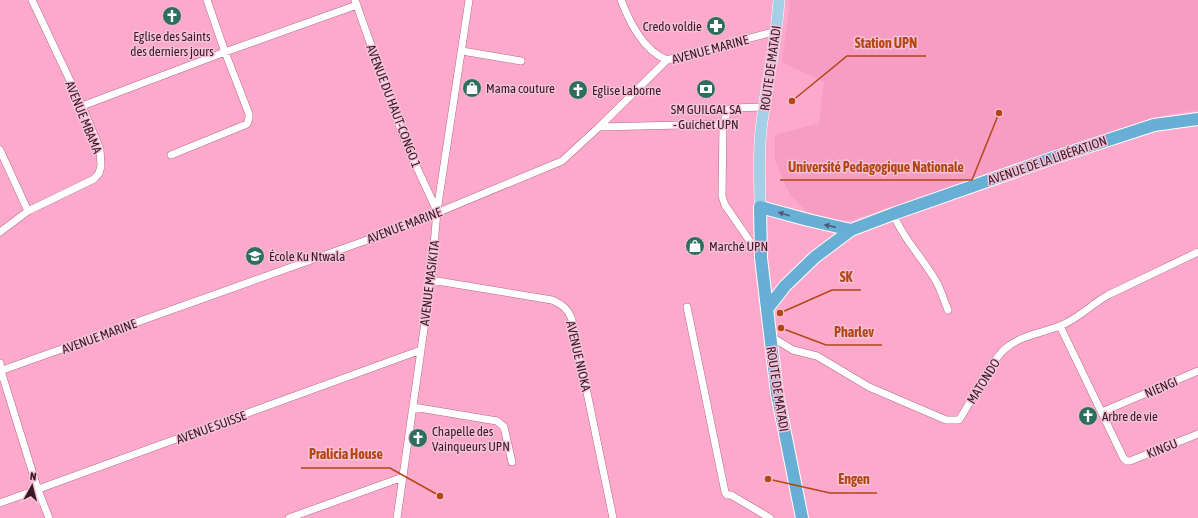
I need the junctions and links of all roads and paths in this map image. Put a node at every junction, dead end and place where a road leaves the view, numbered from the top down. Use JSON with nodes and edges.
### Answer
{"nodes":[{"id":1,"x":32,"y":0,"type":"edge"},
{"id":2,"x":207,"y":0,"type":"edge"},
{"id":3,"x":469,"y":0,"type":"edge"},
{"id":4,"x":622,"y":0,"type":"edge"},
{"id":5,"x":779,"y":0,"type":"edge"},
{"id":6,"x":356,"y":2,"type":"edge"},
{"id":7,"x":776,"y":31,"type":"junction"},
{"id":8,"x":462,"y":51,"type":"junction"},
{"id":9,"x":225,"y":52,"type":"junction"},
{"id":10,"x":667,"y":60,"type":"junction"},
{"id":11,"x":521,"y":61,"type":"dead end"},
{"id":12,"x":82,"y":106,"type":"junction"},
{"id":13,"x":764,"y":108,"type":"junction"},
{"id":14,"x":1198,"y":119,"type":"edge"},
{"id":15,"x":723,"y":124,"type":"junction"},
{"id":16,"x":599,"y":127,"type":"junction"},
{"id":17,"x":0,"y":150,"type":"edge"},
{"id":18,"x":171,"y":155,"type":"dead end"},
{"id":19,"x":760,"y":207,"type":"junction"},
{"id":20,"x":28,"y":211,"type":"junction"},
{"id":21,"x":437,"y":212,"type":"junction"},
{"id":22,"x":893,"y":214,"type":"junction"},
{"id":23,"x":851,"y":230,"type":"junction"},
{"id":24,"x":0,"y":232,"type":"edge"},
{"id":25,"x":1198,"y":252,"type":"edge"},
{"id":26,"x":761,"y":258,"type":"junction"},
{"id":27,"x":431,"y":280,"type":"junction"},
{"id":28,"x":687,"y":307,"type":"dead end"},
{"id":29,"x":767,"y":310,"type":"junction"},
{"id":30,"x":948,"y":310,"type":"dead end"},
{"id":31,"x":1060,"y":326,"type":"junction"},
{"id":32,"x":769,"y":335,"type":"junction"},
{"id":33,"x":421,"y":350,"type":"junction"},
{"id":34,"x":0,"y":363,"type":"edge"},
{"id":35,"x":1,"y":371,"type":"edge"},
{"id":36,"x":1198,"y":371,"type":"edge"},
{"id":37,"x":413,"y":407,"type":"junction"},
{"id":38,"x":1102,"y":412,"type":"junction"},
{"id":39,"x":1198,"y":434,"type":"edge"},
{"id":40,"x":512,"y":462,"type":"dead end"},
{"id":41,"x":403,"y":477,"type":"junction"},
{"id":42,"x":38,"y":490,"type":"junction"},
{"id":43,"x":0,"y":503,"type":"edge"},
{"id":44,"x":49,"y":518,"type":"edge"},
{"id":45,"x":289,"y":518,"type":"edge"},
{"id":46,"x":397,"y":518,"type":"edge"},
{"id":47,"x":613,"y":518,"type":"edge"},
{"id":48,"x":770,"y":518,"type":"edge"},
{"id":49,"x":802,"y":518,"type":"edge"}],
"edges":[{"from":1,"to":12,"type":"street","name":"AVENUE MBAMA"},
{"from":2,"to":9,"type":"street"},
{"from":3,"to":8,"type":"street","name":"AVENUE MASIKITA"},
{"from":4,"to":10,"type":"street"},
{"from":5,"to":7,"type":"main road","name":"ROUTE DE MATADI"},
{"from":6,"to":9,"type":"street"},
{"from":6,"to":21,"type":"street","name":"AVENUE DU HAUT-CONGO 1"},
{"from":7,"to":10,"type":"street","name":"AVENUE MARINE"},
{"from":7,"to":13,"type":"main road","name":"ROUTE DE MATADI"},
{"from":8,"to":11,"type":"street"},
{"from":8,"to":21,"type":"street","name":"AVENUE MASIKITA"},
{"from":9,"to":12,"type":"street"},
{"from":9,"to":18,"type":"street"},
{"from":10,"to":16,"type":"street","name":"AVENUE MARINE"},
{"from":12,"to":20,"type":"street","name":"AVENUE MBAMA"},
{"from":13,"to":15,"type":"street"},
{"from":13,"to":19,"type":"main road","name":"ROUTE DE MATADI"},
{"from":14,"to":22,"type":"highway","name":"AVENUE DE LA LIBÉRATION"},
{"from":15,"to":16,"type":"street"},
{"from":15,"to":26,"type":"street"},
{"from":16,"to":21,"type":"street","name":"AVENUE MARINE"},
{"from":17,"to":20,"type":"street"},
{"from":23,"to":19,"type":"highway","one_way":true},
{"from":19,"to":26,"type":"highway","name":"ROUTE DE MATADI"},
{"from":20,"to":24,"type":"street","name":"AVENUE MBAMA"},
{"from":21,"to":27,"type":"street","name":"AVENUE MASIKITA"},
{"from":21,"to":35,"type":"street","name":"AVENUE MARINE"},
{"from":22,"to":23,"type":"highway","name":"AVENUE DE LA LIBÉRATION"},
{"from":22,"to":30,"type":"street"},
{"from":23,"to":29,"type":"highway","name":"AVENUE DE LA LIBÉRATION"},
{"from":25,"to":31,"type":"street","name":"MATONDO"},
{"from":26,"to":29,"type":"highway","name":"ROUTE DE MATADI"},
{"from":27,"to":33,"type":"street","name":"AVENUE MASIKITA"},
{"from":27,"to":47,"type":"street","name":"AVENUE NIOKA"},
{"from":28,"to":48,"type":"street"},
{"from":29,"to":32,"type":"highway","name":"ROUTE DE MATADI"},
{"from":31,"to":32,"type":"street","name":"MATONDO"},
{"from":31,"to":38,"type":"street"},
{"from":32,"to":49,"type":"highway","name":"ROUTE DE MATADI"},
{"from":33,"to":37,"type":"street","name":"AVENUE MASIKITA"},
{"from":33,"to":42,"type":"street","name":"AVENUE SUISSE"},
{"from":34,"to":35,"type":"street"},
{"from":35,"to":42,"type":"street"},
{"from":36,"to":38,"type":"street","name":"NIENGI"},
{"from":37,"to":40,"type":"street"},
{"from":37,"to":41,"type":"street","name":"AVENUE MASIKITA"},
{"from":38,"to":39,"type":"street","name":"KINGU"},
{"from":41,"to":45,"type":"street"},
{"from":41,"to":46,"type":"street","name":"AVENUE MASIKITA"},
{"from":42,"to":43,"type":"street","name":"AVENUE SUISSE"},
{"from":42,"to":44,"type":"street"}]}
